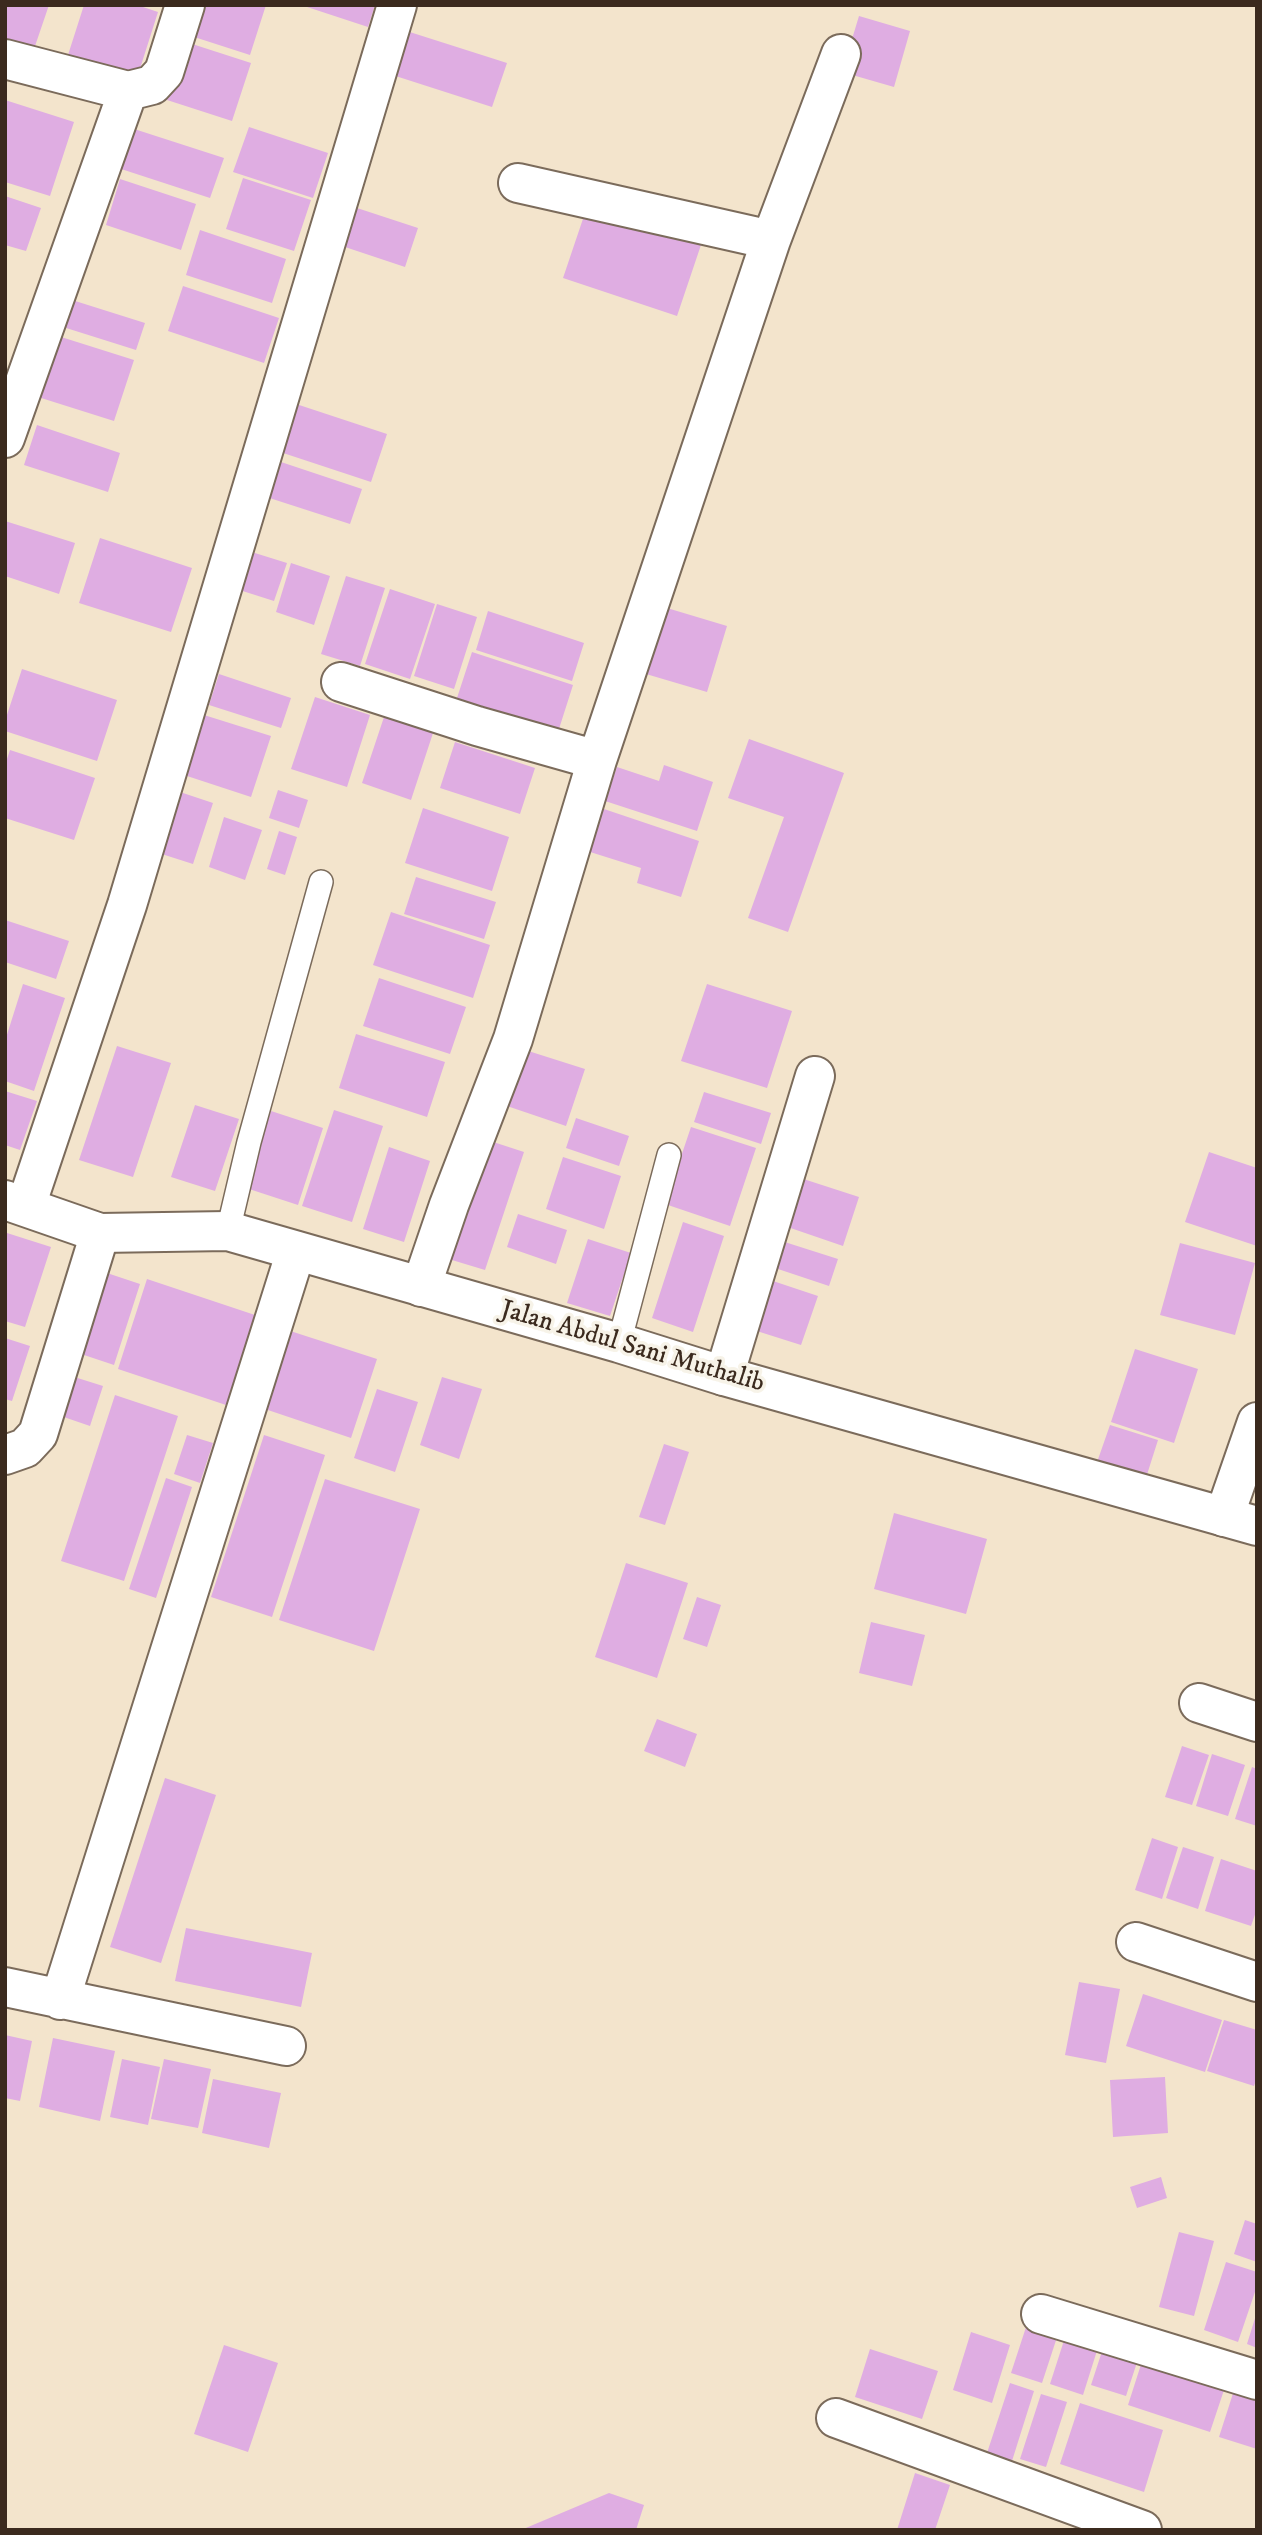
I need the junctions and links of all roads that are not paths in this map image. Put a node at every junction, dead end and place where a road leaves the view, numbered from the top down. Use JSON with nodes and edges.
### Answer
{"nodes":[{"id":1,"x":185,"y":5,"type":"edge"},
{"id":2,"x":397,"y":5,"type":"edge"},
{"id":3,"x":841,"y":54,"type":"dead end"},
{"id":4,"x":5,"y":59,"type":"edge"},
{"id":5,"x":128,"y":91,"type":"junction"},
{"id":6,"x":518,"y":183,"type":"dead end"},
{"id":7,"x":771,"y":240,"type":"junction"},
{"id":8,"x":5,"y":438,"type":"edge"},
{"id":9,"x":341,"y":682,"type":"dead end"},
{"id":10,"x":597,"y":760,"type":"junction"},
{"id":11,"x":321,"y":882,"type":"dead end"},
{"id":12,"x":815,"y":1076,"type":"dead end"},
{"id":13,"x":669,"y":1155,"type":"dead end"},
{"id":14,"x":16,"y":1203,"type":"edge"},
{"id":15,"x":228,"y":1231,"type":"junction"},
{"id":16,"x":100,"y":1233,"type":"junction"},
{"id":17,"x":296,"y":1251,"type":"junction"},
{"id":18,"x":421,"y":1287,"type":"junction"},
{"id":19,"x":619,"y":1343,"type":"junction"},
{"id":20,"x":724,"y":1376,"type":"junction"},
{"id":21,"x":1257,"y":1422,"type":"edge"},
{"id":22,"x":5,"y":1455,"type":"edge"},
{"id":23,"x":1240,"y":1521,"type":"edge"},
{"id":24,"x":1199,"y":1703,"type":"dead end"},
{"id":25,"x":1257,"y":1722,"type":"edge"},
{"id":26,"x":1136,"y":1942,"type":"dead end"},
{"id":27,"x":1257,"y":1982,"type":"edge"},
{"id":28,"x":5,"y":1986,"type":"edge"},
{"id":29,"x":60,"y":2000,"type":"junction"},
{"id":30,"x":286,"y":2046,"type":"dead end"},
{"id":31,"x":1041,"y":2314,"type":"dead end"},
{"id":32,"x":1257,"y":2380,"type":"edge"},
{"id":33,"x":836,"y":2418,"type":"dead end"},
{"id":34,"x":1142,"y":2530,"type":"edge"}],
"edges":[{"from":1,"to":5,"type":"street"},
{"from":2,"to":14,"type":"street"},
{"from":3,"to":7,"type":"street"},
{"from":4,"to":5,"type":"street"},
{"from":5,"to":8,"type":"street"},
{"from":6,"to":7,"type":"street"},
{"from":7,"to":10,"type":"street"},
{"from":9,"to":10,"type":"street"},
{"from":10,"to":18,"type":"street"},
{"from":11,"to":15,"type":"lane"},
{"from":12,"to":20,"type":"street"},
{"from":13,"to":19,"type":"lane"},
{"from":14,"to":16,"type":"street","name":"Jalan Abdul Sani Muthalib"},
{"from":15,"to":16,"type":"street","name":"Jalan Abdul Sani Muthalib"},
{"from":15,"to":17,"type":"street","name":"Jalan Abdul Sani Muthalib"},
{"from":16,"to":22,"type":"street"},
{"from":17,"to":18,"type":"street","name":"Jalan Abdul Sani Muthalib"},
{"from":17,"to":29,"type":"street"},
{"from":18,"to":19,"type":"street","name":"Jalan Abdul Sani Muthalib"},
{"from":19,"to":20,"type":"street","name":"Jalan Abdul Sani Muthalib"},
{"from":20,"to":23,"type":"street","name":"Jalan Abdul Sani Muthalib"},
{"from":21,"to":23,"type":"street"},
{"from":24,"to":25,"type":"street"},
{"from":26,"to":27,"type":"street"},
{"from":28,"to":29,"type":"street"},
{"from":29,"to":30,"type":"street"},
{"from":31,"to":32,"type":"street"},
{"from":33,"to":34,"type":"street"}]}
